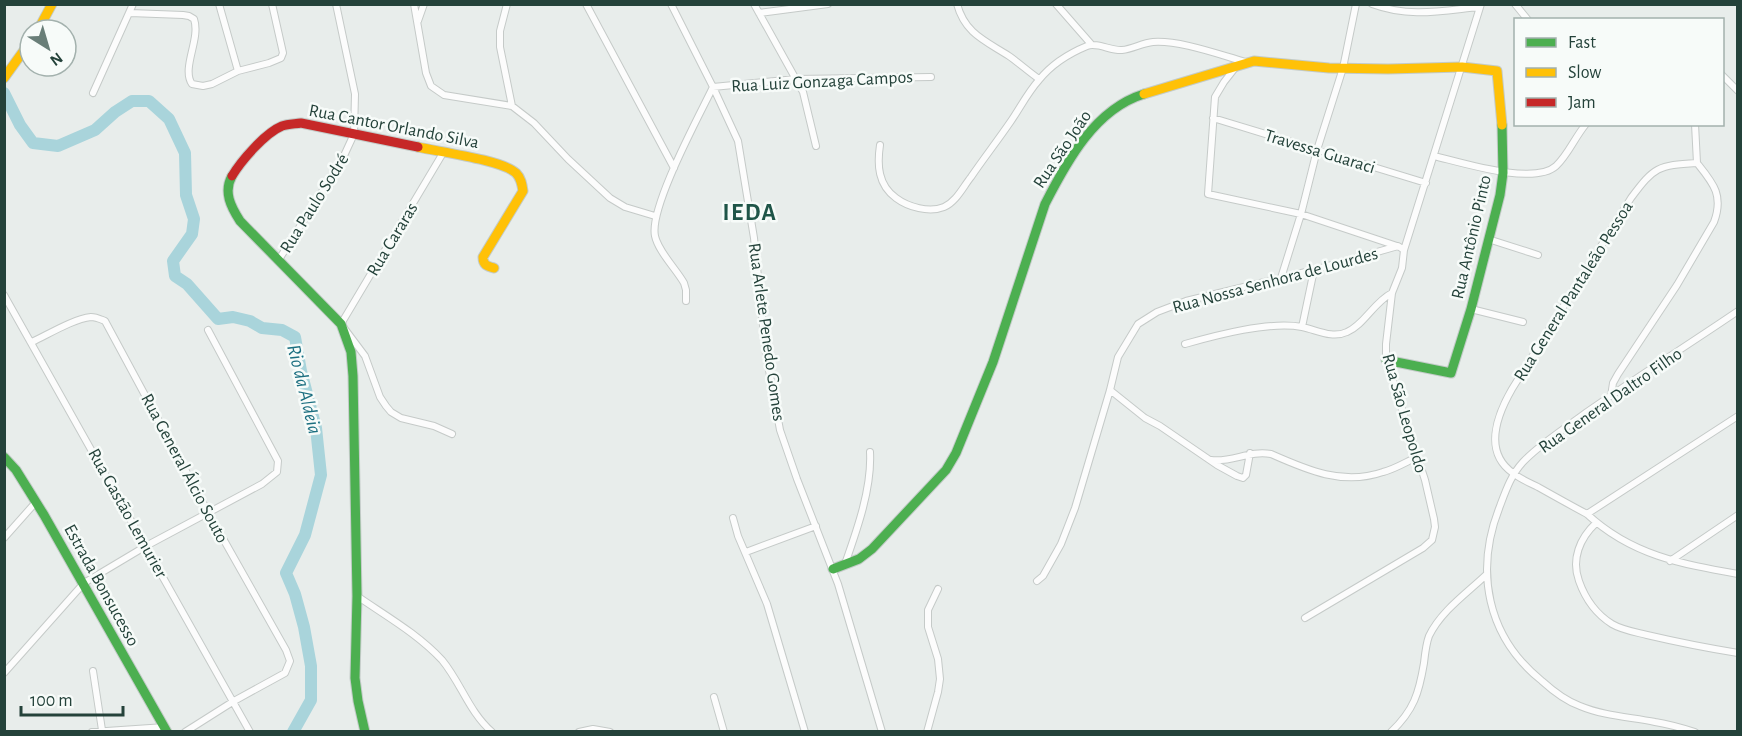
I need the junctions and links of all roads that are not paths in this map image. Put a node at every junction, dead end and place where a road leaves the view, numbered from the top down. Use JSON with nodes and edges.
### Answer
{"nodes":[{"id":1,"x":133,"y":4,"type":"edge"},
{"id":2,"x":219,"y":4,"type":"edge"},
{"id":3,"x":272,"y":4,"type":"edge"},
{"id":4,"x":336,"y":4,"type":"edge"},
{"id":5,"x":414,"y":4,"type":"edge"},
{"id":6,"x":424,"y":4,"type":"edge"},
{"id":7,"x":507,"y":4,"type":"edge"},
{"id":8,"x":586,"y":4,"type":"edge"},
{"id":9,"x":671,"y":4,"type":"edge"},
{"id":10,"x":754,"y":4,"type":"edge"},
{"id":11,"x":828,"y":4,"type":"edge"},
{"id":12,"x":957,"y":4,"type":"edge"},
{"id":13,"x":1056,"y":4,"type":"edge"},
{"id":14,"x":1356,"y":4,"type":"edge"},
{"id":15,"x":1372,"y":4,"type":"edge"},
{"id":16,"x":1515,"y":4,"type":"edge"},
{"id":17,"x":1480,"y":6,"type":"edge"},
{"id":18,"x":759,"y":13,"type":"junction"},
{"id":19,"x":130,"y":14,"type":"junction"},
{"id":20,"x":1526,"y":18,"type":"edge"},
{"id":21,"x":418,"y":21,"type":"junction"},
{"id":22,"x":1091,"y":44,"type":"junction"},
{"id":23,"x":18,"y":59,"type":"edge"},
{"id":24,"x":1246,"y":62,"type":"junction"},
{"id":25,"x":1236,"y":67,"type":"junction"},
{"id":26,"x":1462,"y":67,"type":"junction"},
{"id":27,"x":1343,"y":68,"type":"junction"},
{"id":28,"x":238,"y":71,"type":"junction"},
{"id":29,"x":1497,"y":71,"type":"joint"},
{"id":30,"x":7,"y":75,"type":"edge"},
{"id":31,"x":931,"y":77,"type":"dead end"},
{"id":32,"x":1724,"y":77,"type":"edge"},
{"id":33,"x":796,"y":79,"type":"junction"},
{"id":34,"x":1039,"y":79,"type":"junction"},
{"id":35,"x":1724,"y":85,"type":"edge"},
{"id":36,"x":1731,"y":85,"type":"junction"},
{"id":37,"x":713,"y":87,"type":"junction"},
{"id":38,"x":1737,"y":91,"type":"edge"},
{"id":39,"x":93,"y":93,"type":"dead end"},
{"id":40,"x":512,"y":106,"type":"junction"},
{"id":41,"x":1213,"y":118,"type":"junction"},
{"id":42,"x":1585,"y":126,"type":"edge"},
{"id":43,"x":1695,"y":126,"type":"edge"},
{"id":44,"x":354,"y":134,"type":"junction"},
{"id":45,"x":880,"y":145,"type":"dead end"},
{"id":46,"x":816,"y":146,"type":"dead end"},
{"id":47,"x":1317,"y":150,"type":"junction"},
{"id":48,"x":443,"y":153,"type":"junction"},
{"id":49,"x":1434,"y":156,"type":"junction"},
{"id":50,"x":1696,"y":163,"type":"junction"},
{"id":51,"x":674,"y":168,"type":"junction"},
{"id":52,"x":1503,"y":173,"type":"junction"},
{"id":53,"x":1426,"y":183,"type":"junction"},
{"id":54,"x":1301,"y":214,"type":"junction"},
{"id":55,"x":655,"y":216,"type":"junction"},
{"id":56,"x":1488,"y":238,"type":"junction"},
{"id":57,"x":1401,"y":248,"type":"junction"},
{"id":58,"x":1538,"y":255,"type":"dead end"},
{"id":59,"x":278,"y":261,"type":"junction"},
{"id":60,"x":494,"y":268,"type":"dead end"},
{"id":61,"x":1314,"y":270,"type":"junction"},
{"id":62,"x":1281,"y":278,"type":"junction"},
{"id":63,"x":1392,"y":293,"type":"junction"},
{"id":64,"x":4,"y":295,"type":"edge"},
{"id":65,"x":686,"y":301,"type":"dead end"},
{"id":66,"x":1471,"y":309,"type":"junction"},
{"id":67,"x":1737,"y":311,"type":"edge"},
{"id":68,"x":1523,"y":322,"type":"dead end"},
{"id":69,"x":341,"y":324,"type":"junction"},
{"id":70,"x":1302,"y":327,"type":"junction"},
{"id":71,"x":208,"y":330,"type":"dead end"},
{"id":72,"x":32,"y":342,"type":"junction"},
{"id":73,"x":1185,"y":344,"type":"dead end"},
{"id":74,"x":1386,"y":360,"type":"junction"},
{"id":75,"x":1110,"y":390,"type":"junction"},
{"id":76,"x":1611,"y":396,"type":"junction"},
{"id":77,"x":1737,"y":416,"type":"edge"},
{"id":78,"x":452,"y":434,"type":"dead end"},
{"id":79,"x":870,"y":452,"type":"dead end"},
{"id":80,"x":1250,"y":453,"type":"junction"},
{"id":81,"x":4,"y":457,"type":"edge"},
{"id":82,"x":1417,"y":457,"type":"junction"},
{"id":83,"x":1210,"y":460,"type":"junction"},
{"id":84,"x":1514,"y":474,"type":"junction"},
{"id":85,"x":36,"y":502,"type":"junction"},
{"id":86,"x":208,"y":512,"type":"junction"},
{"id":87,"x":1587,"y":514,"type":"junction"},
{"id":88,"x":1737,"y":514,"type":"edge"},
{"id":89,"x":733,"y":518,"type":"dead end"},
{"id":90,"x":1596,"y":523,"type":"junction"},
{"id":91,"x":816,"y":526,"type":"junction"},
{"id":92,"x":4,"y":538,"type":"edge"},
{"id":93,"x":146,"y":546,"type":"junction"},
{"id":94,"x":746,"y":552,"type":"junction"},
{"id":95,"x":1670,"y":561,"type":"junction"},
{"id":96,"x":845,"y":566,"type":"junction"},
{"id":97,"x":833,"y":569,"type":"junction"},
{"id":98,"x":1737,"y":574,"type":"edge"},
{"id":99,"x":1486,"y":575,"type":"junction"},
{"id":100,"x":1037,"y":581,"type":"dead end"},
{"id":101,"x":84,"y":583,"type":"junction"},
{"id":102,"x":938,"y":589,"type":"dead end"},
{"id":103,"x":357,"y":596,"type":"junction"},
{"id":104,"x":1305,"y":618,"type":"dead end"},
{"id":105,"x":1737,"y":653,"type":"edge"},
{"id":106,"x":93,"y":671,"type":"dead end"},
{"id":107,"x":4,"y":673,"type":"edge"},
{"id":108,"x":714,"y":697,"type":"dead end"},
{"id":109,"x":234,"y":701,"type":"junction"},
{"id":110,"x":166,"y":729,"type":"edge"},
{"id":111,"x":102,"y":730,"type":"edge"},
{"id":112,"x":92,"y":732,"type":"edge"},
{"id":113,"x":185,"y":732,"type":"edge"},
{"id":114,"x":250,"y":732,"type":"edge"},
{"id":115,"x":365,"y":732,"type":"edge"},
{"id":116,"x":492,"y":732,"type":"edge"},
{"id":117,"x":579,"y":732,"type":"edge"},
{"id":118,"x":610,"y":732,"type":"edge"},
{"id":119,"x":724,"y":732,"type":"edge"},
{"id":120,"x":805,"y":732,"type":"edge"},
{"id":121,"x":882,"y":732,"type":"edge"},
{"id":122,"x":927,"y":732,"type":"edge"},
{"id":123,"x":1391,"y":732,"type":"edge"},
{"id":124,"x":1695,"y":732,"type":"edge"}],
"edges":[{"from":1,"to":19,"type":"street"},
{"from":2,"to":28,"type":"street"},
{"from":3,"to":28,"type":"street"},
{"from":4,"to":44,"type":"street","name":"Rua Paulo Sodré"},
{"from":5,"to":21,"type":"street"},
{"from":6,"to":21,"type":"street"},
{"from":7,"to":40,"type":"street"},
{"from":8,"to":51,"type":"street"},
{"from":9,"to":37,"type":"street","name":"Rua Arlete Penedo Gomes"},
{"from":10,"to":18,"type":"street"},
{"from":11,"to":18,"type":"street"},
{"from":12,"to":34,"type":"street"},
{"from":13,"to":22,"type":"street"},
{"from":14,"to":27,"type":"street"},
{"from":15,"to":17,"type":"street"},
{"from":16,"to":20,"type":"street"},
{"from":17,"to":26,"type":"street","name":"Rua São Leopoldo"},
{"from":18,"to":33,"type":"street"},
{"from":19,"to":28,"type":"street"},
{"from":19,"to":39,"type":"street"},
{"from":21,"to":40,"type":"street"},
{"from":22,"to":24,"type":"street"},
{"from":22,"to":34,"type":"street"},
{"from":23,"to":30,"type":"street"},
{"from":24,"to":25,"type":"street","name":"Rua São João"},
{"from":24,"to":27,"type":"street","name":"Rua São João"},
{"from":25,"to":41,"type":"street"},
{"from":25,"to":96,"type":"street","name":"Rua São João"},
{"from":26,"to":27,"type":"street","name":"Rua São João"},
{"from":26,"to":29,"type":"street","name":"Rua São João"},
{"from":26,"to":49,"type":"street","name":"Rua São Leopoldo"},
{"from":27,"to":47,"type":"street"},
{"from":29,"to":52,"type":"street","name":"Rua Antônio Pinto"},
{"from":31,"to":33,"type":"street","name":"Rua Luiz Gonzaga Campos"},
{"from":32,"to":36,"type":"street"},
{"from":33,"to":37,"type":"street","name":"Rua Luiz Gonzaga Campos"},
{"from":33,"to":46,"type":"street"},
{"from":34,"to":45,"type":"street"},
{"from":35,"to":36,"type":"street"},
{"from":36,"to":38,"type":"street"},
{"from":37,"to":51,"type":"street"},
{"from":37,"to":91,"type":"street","name":"Rua Arlete Penedo Gomes"},
{"from":40,"to":55,"type":"street"},
{"from":41,"to":47,"type":"street","name":"Travessa Guaraci"},
{"from":41,"to":54,"type":"street"},
{"from":42,"to":52,"type":"street"},
{"from":43,"to":50,"type":"street"},
{"from":44,"to":48,"type":"street","name":"Rua Cantor Orlando Silva"},
{"from":44,"to":59,"type":"street","name":"Rua Paulo Sodré"},
{"from":44,"to":59,"type":"street","name":"Rua Cantor Orlando Silva"},
{"from":47,"to":53,"type":"street","name":"Travessa Guaraci"},
{"from":47,"to":54,"type":"street"},
{"from":48,"to":60,"type":"street","name":"Rua Cantor Orlando Silva"},
{"from":48,"to":69,"type":"street","name":"Rua Cararas"},
{"from":49,"to":52,"type":"street"},
{"from":49,"to":53,"type":"street","name":"Rua São Leopoldo"},
{"from":50,"to":76,"type":"street"},
{"from":50,"to":84,"type":"street","name":"Rua General Pantaleão Pessoa"},
{"from":51,"to":55,"type":"street"},
{"from":52,"to":56,"type":"street","name":"Rua Antônio Pinto"},
{"from":53,"to":57,"type":"street","name":"Rua São Leopoldo"},
{"from":54,"to":57,"type":"street"},
{"from":54,"to":62,"type":"street"},
{"from":55,"to":65,"type":"street"},
{"from":56,"to":58,"type":"street"},
{"from":56,"to":66,"type":"street","name":"Rua Antônio Pinto"},
{"from":57,"to":61,"type":"street","name":"Rua Nossa Senhora de Lourdes"},
{"from":57,"to":63,"type":"street","name":"Rua São Leopoldo"},
{"from":59,"to":69,"type":"street","name":"Rua Cantor Orlando Silva"},
{"from":61,"to":62,"type":"street","name":"Rua Nossa Senhora de Lourdes"},
{"from":61,"to":70,"type":"street"},
{"from":62,"to":75,"type":"street","name":"Rua Nossa Senhora de Lourdes"},
{"from":63,"to":70,"type":"street"},
{"from":63,"to":74,"type":"street","name":"Rua São Leopoldo"},
{"from":64,"to":72,"type":"street","name":"Rua Gastão Lemurier"},
{"from":66,"to":68,"type":"street"},
{"from":66,"to":74,"type":"street","name":"Rua Antônio Pinto"},
{"from":67,"to":76,"type":"street","name":"Rua General Daltro Filho"},
{"from":69,"to":78,"type":"street"},
{"from":69,"to":103,"type":"street","name":"Rua Cantor Orlando Silva"},
{"from":70,"to":73,"type":"street"},
{"from":71,"to":86,"type":"street"},
{"from":72,"to":86,"type":"street","name":"Rua General Álcio Souto"},
{"from":72,"to":93,"type":"street","name":"Rua Gastão Lemurier"},
{"from":74,"to":82,"type":"street","name":"Rua São Leopoldo"},
{"from":75,"to":83,"type":"street"},
{"from":75,"to":100,"type":"street","name":"Rua Nossa Senhora de Lourdes"},
{"from":76,"to":84,"type":"street","name":"Rua General Daltro Filho"},
{"from":77,"to":87,"type":"street"},
{"from":79,"to":96,"type":"street"},
{"from":80,"to":82,"type":"street"},
{"from":80,"to":83,"type":"street"},
{"from":80,"to":83,"type":"street"},
{"from":81,"to":85,"type":"street","name":"Estrada Bonsucesso"},
{"from":82,"to":104,"type":"street","name":"Rua São Leopoldo"},
{"from":84,"to":87,"type":"street","name":"Rua General Pantaleão Pessoa"},
{"from":84,"to":99,"type":"street","name":"Rua General Daltro Filho"},
{"from":85,"to":92,"type":"street"},
{"from":85,"to":101,"type":"street","name":"Estrada Bonsucesso"},
{"from":86,"to":93,"type":"street"},
{"from":86,"to":109,"type":"street","name":"Rua General Álcio Souto"},
{"from":87,"to":90,"type":"street","name":"Rua General Pantaleão Pessoa"},
{"from":88,"to":95,"type":"street"},
{"from":89,"to":94,"type":"street"},
{"from":90,"to":95,"type":"street","name":"Rua General Pantaleão Pessoa"},
{"from":90,"to":105,"type":"street"},
{"from":91,"to":94,"type":"street"},
{"from":91,"to":97,"type":"street","name":"Rua Arlete Penedo Gomes"},
{"from":93,"to":101,"type":"street"},
{"from":93,"to":109,"type":"street","name":"Rua Gastão Lemurier"},
{"from":94,"to":120,"type":"street"},
{"from":95,"to":98,"type":"street","name":"Rua General Pantaleão Pessoa"},
{"from":96,"to":97,"type":"street","name":"Rua São João"},
{"from":97,"to":121,"type":"street","name":"Rua Arlete Penedo Gomes"},
{"from":99,"to":123,"type":"street"},
{"from":99,"to":124,"type":"street","name":"Rua General Daltro Filho"},
{"from":101,"to":107,"type":"street"},
{"from":101,"to":110,"type":"street","name":"Estrada Bonsucesso"},
{"from":102,"to":122,"type":"street"},
{"from":103,"to":115,"type":"street","name":"Rua Cantor Orlando Silva"},
{"from":103,"to":116,"type":"street"},
{"from":106,"to":111,"type":"street"},
{"from":108,"to":119,"type":"street"},
{"from":109,"to":113,"type":"street"},
{"from":109,"to":114,"type":"street","name":"Rua Gastão Lemurier"},
{"from":110,"to":111,"type":"street"},
{"from":111,"to":112,"type":"street"},
{"from":117,"to":118,"type":"street"}]}
